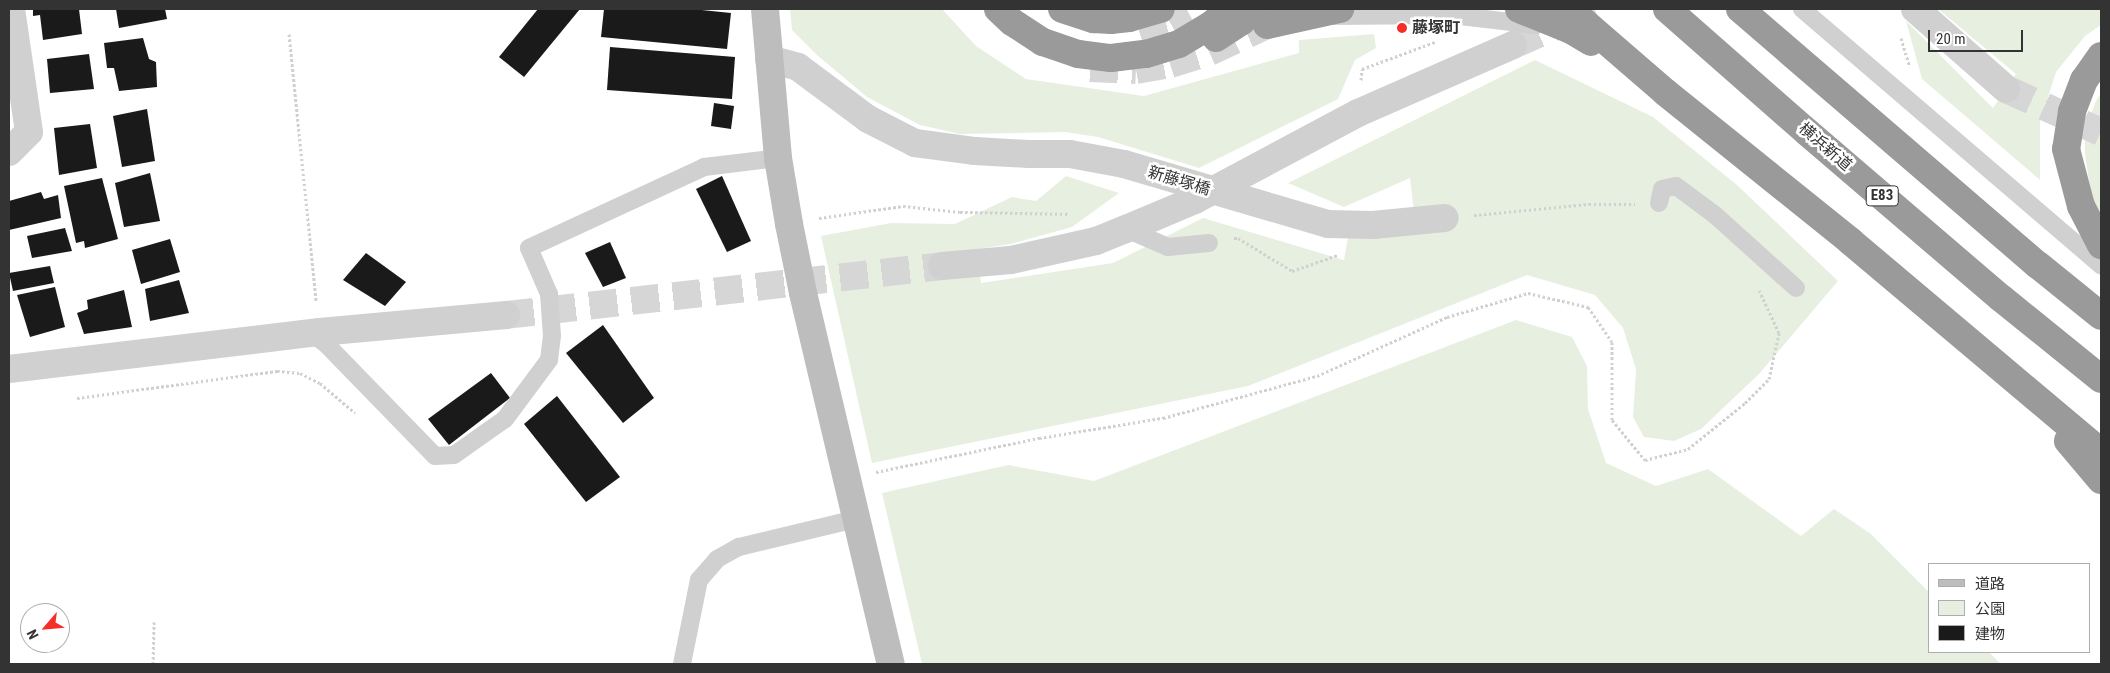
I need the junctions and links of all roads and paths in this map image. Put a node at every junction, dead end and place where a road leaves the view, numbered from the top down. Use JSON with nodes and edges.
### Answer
{"nodes":[{"id":1,"x":11,"y":9,"type":"edge"},
{"id":2,"x":765,"y":9,"type":"edge"},
{"id":3,"x":986,"y":9,"type":"edge"},
{"id":4,"x":998,"y":9,"type":"edge"},
{"id":5,"x":1161,"y":9,"type":"tunnel mouth"},
{"id":6,"x":1230,"y":9,"type":"edge"},
{"id":7,"x":1340,"y":9,"type":"edge"},
{"id":8,"x":1520,"y":9,"type":"edge"},
{"id":9,"x":1667,"y":9,"type":"edge"},
{"id":10,"x":1740,"y":9,"type":"edge"},
{"id":11,"x":1802,"y":9,"type":"edge"},
{"id":12,"x":1915,"y":9,"type":"edge"},
{"id":13,"x":1060,"y":13,"type":"edge"},
{"id":14,"x":1303,"y":16,"type":"junction"},
{"id":15,"x":1261,"y":17,"type":"edge"},
{"id":16,"x":1570,"y":20,"type":"edge"},
{"id":17,"x":289,"y":34,"type":"dead end"},
{"id":18,"x":1900,"y":36,"type":"dead end"},
{"id":19,"x":1436,"y":41,"type":"dead end"},
{"id":20,"x":1513,"y":45,"type":"tunnel mouth"},
{"id":21,"x":1047,"y":49,"type":"junction"},
{"id":22,"x":2101,"y":56,"type":"edge"},
{"id":23,"x":1112,"y":58,"type":"junction"},
{"id":24,"x":769,"y":59,"type":"junction"},
{"id":25,"x":1362,"y":69,"type":"dead end"},
{"id":26,"x":1911,"y":72,"type":"dead end"},
{"id":27,"x":2006,"y":89,"type":"tunnel mouth"},
{"id":28,"x":9,"y":152,"type":"edge"},
{"id":29,"x":778,"y":158,"type":"junction"},
{"id":30,"x":1659,"y":203,"type":"joint"},
{"id":31,"x":1078,"y":215,"type":"dead end"},
{"id":32,"x":1446,"y":218,"type":"joint"},
{"id":33,"x":789,"y":224,"type":"junction"},
{"id":34,"x":1126,"y":229,"type":"junction"},
{"id":35,"x":1209,"y":243,"type":"joint"},
{"id":36,"x":2101,"y":245,"type":"edge"},
{"id":37,"x":1326,"y":261,"type":"dead end"},
{"id":38,"x":2101,"y":265,"type":"edge"},
{"id":39,"x":942,"y":266,"type":"tunnel mouth"},
{"id":40,"x":1752,"y":284,"type":"dead end"},
{"id":41,"x":1796,"y":288,"type":"dead end"},
{"id":42,"x":506,"y":315,"type":"tunnel mouth"},
{"id":43,"x":2101,"y":316,"type":"edge"},
{"id":44,"x":316,"y":332,"type":"junction"},
{"id":45,"x":10,"y":362,"type":"edge"},
{"id":46,"x":2011,"y":375,"type":"junction"},
{"id":47,"x":2101,"y":379,"type":"edge"},
{"id":48,"x":77,"y":398,"type":"dead end"},
{"id":49,"x":357,"y":415,"type":"dead end"},
{"id":50,"x":2101,"y":452,"type":"edge"},
{"id":51,"x":2101,"y":480,"type":"edge"},
{"id":52,"x":847,"y":481,"type":"junction"},
{"id":53,"x":856,"y":519,"type":"junction"},
{"id":54,"x":154,"y":622,"type":"dead end"},
{"id":55,"x":153,"y":664,"type":"edge"},
{"id":56,"x":682,"y":664,"type":"edge"},
{"id":57,"x":891,"y":664,"type":"edge"}],
"edges":[{"from":1,"to":28,"type":"street"},
{"from":2,"to":24,"type":"street"},
{"from":3,"to":21,"type":"highway"},
{"from":4,"to":21,"type":"highway"},
{"from":5,"to":13,"type":"highway"},
{"from":6,"to":23,"type":"highway"},
{"from":7,"to":14,"type":"highway"},
{"from":8,"to":16,"type":"highway"},
{"from":9,"to":47,"type":"highway","name":"横浜新道","number":"E83"},
{"from":10,"to":43,"type":"highway"},
{"from":11,"to":38,"type":"lane"},
{"from":12,"to":27,"type":"street"},
{"from":14,"to":15,"type":"highway"},
{"from":14,"to":16,"type":"lane"},
{"from":15,"to":23,"type":"highway"},
{"from":16,"to":46,"type":"highway"},
{"from":17,"to":44,"type":"path"},
{"from":18,"to":26,"type":"path"},
{"from":19,"to":25,"type":"path"},
{"from":20,"to":34,"type":"street"},
{"from":21,"to":23,"type":"highway"},
{"from":22,"to":36,"type":"highway"},
{"from":24,"to":29,"type":"street"},
{"from":24,"to":32,"type":"street","name":"新藤塚橋","bridge":true},
{"from":29,"to":33,"type":"street"},
{"from":29,"to":44,"type":"lane"},
{"from":30,"to":32,"type":"path"},
{"from":30,"to":41,"type":"lane"},
{"from":31,"to":33,"type":"path"},
{"from":33,"to":52,"type":"street"},
{"from":34,"to":35,"type":"lane"},
{"from":34,"to":39,"type":"street"},
{"from":35,"to":37,"type":"path"},
{"from":40,"to":52,"type":"path"},
{"from":42,"to":44,"type":"street"},
{"from":44,"to":45,"type":"street"},
{"from":46,"to":50,"type":"highway"},
{"from":46,"to":51,"type":"highway"},
{"from":48,"to":49,"type":"path"},
{"from":52,"to":53,"type":"street"},
{"from":53,"to":56,"type":"lane"},
{"from":53,"to":57,"type":"street"},
{"from":54,"to":55,"type":"path"}]}
